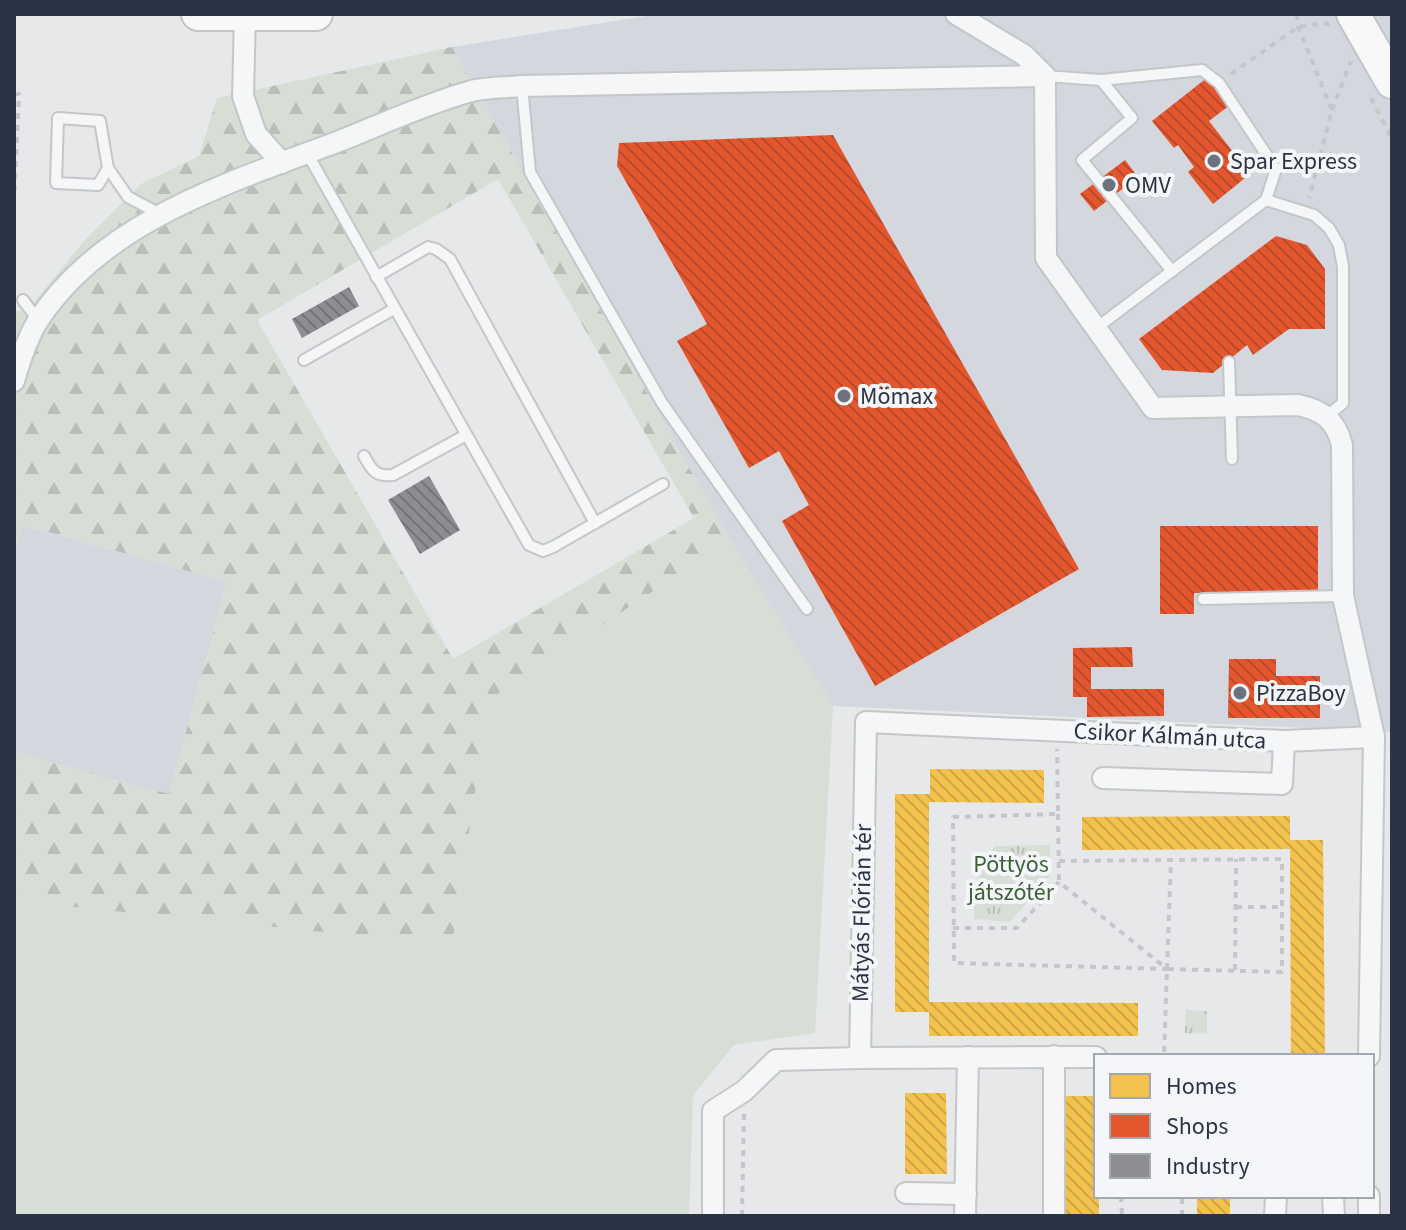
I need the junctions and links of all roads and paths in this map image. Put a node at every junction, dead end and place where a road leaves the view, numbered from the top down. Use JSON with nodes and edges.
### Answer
{"nodes":[{"id":1,"x":198,"y":14,"type":"edge"},
{"id":2,"x":316,"y":14,"type":"edge"},
{"id":3,"x":956,"y":14,"type":"edge"},
{"id":4,"x":1297,"y":14,"type":"edge"},
{"id":5,"x":245,"y":15,"type":"edge"},
{"id":6,"x":1344,"y":25,"type":"edge"},
{"id":7,"x":1298,"y":27,"type":"junction"},
{"id":8,"x":1352,"y":60,"type":"dead end"},
{"id":9,"x":1045,"y":76,"type":"junction"},
{"id":10,"x":1101,"y":80,"type":"junction"},
{"id":11,"x":1392,"y":82,"type":"edge"},
{"id":12,"x":1219,"y":83,"type":"junction"},
{"id":13,"x":522,"y":86,"type":"junction"},
{"id":14,"x":14,"y":94,"type":"edge"},
{"id":15,"x":1332,"y":110,"type":"junction"},
{"id":16,"x":307,"y":153,"type":"junction"},
{"id":17,"x":282,"y":163,"type":"junction"},
{"id":18,"x":108,"y":168,"type":"junction"},
{"id":19,"x":1266,"y":200,"type":"junction"},
{"id":20,"x":14,"y":202,"type":"edge"},
{"id":21,"x":1306,"y":212,"type":"junction"},
{"id":22,"x":160,"y":214,"type":"junction"},
{"id":23,"x":1172,"y":271,"type":"junction"},
{"id":24,"x":376,"y":277,"type":"junction"},
{"id":25,"x":23,"y":300,"type":"dead end"},
{"id":26,"x":394,"y":309,"type":"junction"},
{"id":27,"x":38,"y":320,"type":"junction"},
{"id":28,"x":1095,"y":329,"type":"junction"},
{"id":29,"x":304,"y":360,"type":"dead end"},
{"id":30,"x":1229,"y":362,"type":"dead end"},
{"id":31,"x":14,"y":381,"type":"edge"},
{"id":32,"x":1230,"y":406,"type":"junction"},
{"id":33,"x":1327,"y":416,"type":"junction"},
{"id":34,"x":466,"y":435,"type":"junction"},
{"id":35,"x":364,"y":456,"type":"dead end"},
{"id":36,"x":1232,"y":459,"type":"dead end"},
{"id":37,"x":663,"y":484,"type":"dead end"},
{"id":38,"x":595,"y":523,"type":"junction"},
{"id":39,"x":1343,"y":596,"type":"junction"},
{"id":40,"x":1203,"y":599,"type":"dead end"},
{"id":41,"x":807,"y":609,"type":"dead end"},
{"id":42,"x":1056,"y":731,"type":"junction"},
{"id":43,"x":1284,"y":741,"type":"junction"},
{"id":44,"x":1383,"y":742,"type":"edge"},
{"id":45,"x":1103,"y":778,"type":"dead end"},
{"id":46,"x":1058,"y":814,"type":"junction"},
{"id":47,"x":1236,"y":859,"type":"junction"},
{"id":48,"x":1171,"y":860,"type":"junction"},
{"id":49,"x":1059,"y":861,"type":"junction"},
{"id":50,"x":1059,"y":882,"type":"junction"},
{"id":51,"x":1236,"y":907,"type":"junction"},
{"id":52,"x":1282,"y":907,"type":"junction"},
{"id":53,"x":953,"y":928,"type":"junction"},
{"id":54,"x":1167,"y":969,"type":"junction"},
{"id":55,"x":1235,"y":970,"type":"junction"},
{"id":56,"x":1164,"y":1054,"type":"edge"},
{"id":57,"x":1369,"y":1054,"type":"edge"},
{"id":58,"x":1054,"y":1056,"type":"junction"},
{"id":59,"x":968,"y":1057,"type":"junction"},
{"id":60,"x":1094,"y":1057,"type":"edge"},
{"id":61,"x":860,"y":1058,"type":"junction"},
{"id":62,"x":744,"y":1091,"type":"junction"},
{"id":63,"x":906,"y":1193,"type":"dead end"},
{"id":64,"x":966,"y":1194,"type":"junction"},
{"id":65,"x":713,"y":1216,"type":"edge"},
{"id":66,"x":742,"y":1216,"type":"edge"},
{"id":67,"x":965,"y":1216,"type":"edge"},
{"id":68,"x":1054,"y":1216,"type":"edge"}],
"edges":[{"from":1,"to":5,"type":"main road"},
{"from":2,"to":5,"type":"main road"},
{"from":3,"to":9,"type":"street"},
{"from":4,"to":7,"type":"path"},
{"from":5,"to":17,"type":"street"},
{"from":6,"to":7,"type":"path"},
{"from":6,"to":11,"type":"main road"},
{"from":7,"to":12,"type":"path"},
{"from":7,"to":15,"type":"path"},
{"from":8,"to":15,"type":"path"},
{"from":9,"to":10,"type":"lane"},
{"from":9,"to":13,"type":"street"},
{"from":9,"to":28,"type":"street"},
{"from":10,"to":12,"type":"lane"},
{"from":10,"to":23,"type":"lane"},
{"from":12,"to":19,"type":"lane"},
{"from":13,"to":16,"type":"street"},
{"from":13,"to":41,"type":"lane"},
{"from":14,"to":20,"type":"path"},
{"from":15,"to":21,"type":"path"},
{"from":16,"to":17,"type":"street"},
{"from":16,"to":24,"type":"lane"},
{"from":17,"to":22,"type":"street"},
{"from":18,"to":18,"type":"lane"},
{"from":18,"to":22,"type":"lane"},
{"from":19,"to":21,"type":"lane"},
{"from":19,"to":23,"type":"lane"},
{"from":21,"to":33,"type":"lane"},
{"from":22,"to":27,"type":"street"},
{"from":23,"to":28,"type":"lane"},
{"from":24,"to":26,"type":"lane"},
{"from":24,"to":38,"type":"lane"},
{"from":25,"to":27,"type":"lane"},
{"from":26,"to":29,"type":"lane"},
{"from":26,"to":34,"type":"lane"},
{"from":27,"to":31,"type":"street"},
{"from":28,"to":32,"type":"street"},
{"from":30,"to":32,"type":"lane"},
{"from":32,"to":33,"type":"street"},
{"from":32,"to":36,"type":"lane"},
{"from":33,"to":39,"type":"street"},
{"from":34,"to":35,"type":"lane"},
{"from":34,"to":38,"type":"lane"},
{"from":37,"to":38,"type":"lane"},
{"from":39,"to":40,"type":"lane"},
{"from":39,"to":44,"type":"street"},
{"from":42,"to":43,"type":"street","name":"Csikor Kálmán utca"},
{"from":42,"to":46,"type":"path"},
{"from":42,"to":61,"type":"street","name":"Mátyás Flórián tér"},
{"from":43,"to":44,"type":"street","name":"Csikor Kálmán utca"},
{"from":43,"to":45,"type":"street","name":"Csikor Kálmán utca"},
{"from":44,"to":57,"type":"street"},
{"from":46,"to":49,"type":"path"},
{"from":46,"to":53,"type":"path"},
{"from":47,"to":48,"type":"path"},
{"from":47,"to":51,"type":"path"},
{"from":47,"to":52,"type":"path"},
{"from":48,"to":49,"type":"path"},
{"from":48,"to":54,"type":"path"},
{"from":49,"to":50,"type":"path"},
{"from":50,"to":53,"type":"path"},
{"from":50,"to":54,"type":"path"},
{"from":51,"to":52,"type":"path"},
{"from":51,"to":55,"type":"path"},
{"from":52,"to":55,"type":"path"},
{"from":53,"to":54,"type":"path"},
{"from":54,"to":55,"type":"path"},
{"from":54,"to":56,"type":"path"},
{"from":58,"to":59,"type":"street"},
{"from":58,"to":60,"type":"street"},
{"from":58,"to":68,"type":"street"},
{"from":59,"to":61,"type":"street"},
{"from":59,"to":64,"type":"street"},
{"from":61,"to":62,"type":"street"},
{"from":62,"to":65,"type":"street"},
{"from":62,"to":66,"type":"path"},
{"from":63,"to":64,"type":"street"},
{"from":64,"to":67,"type":"street"}]}
